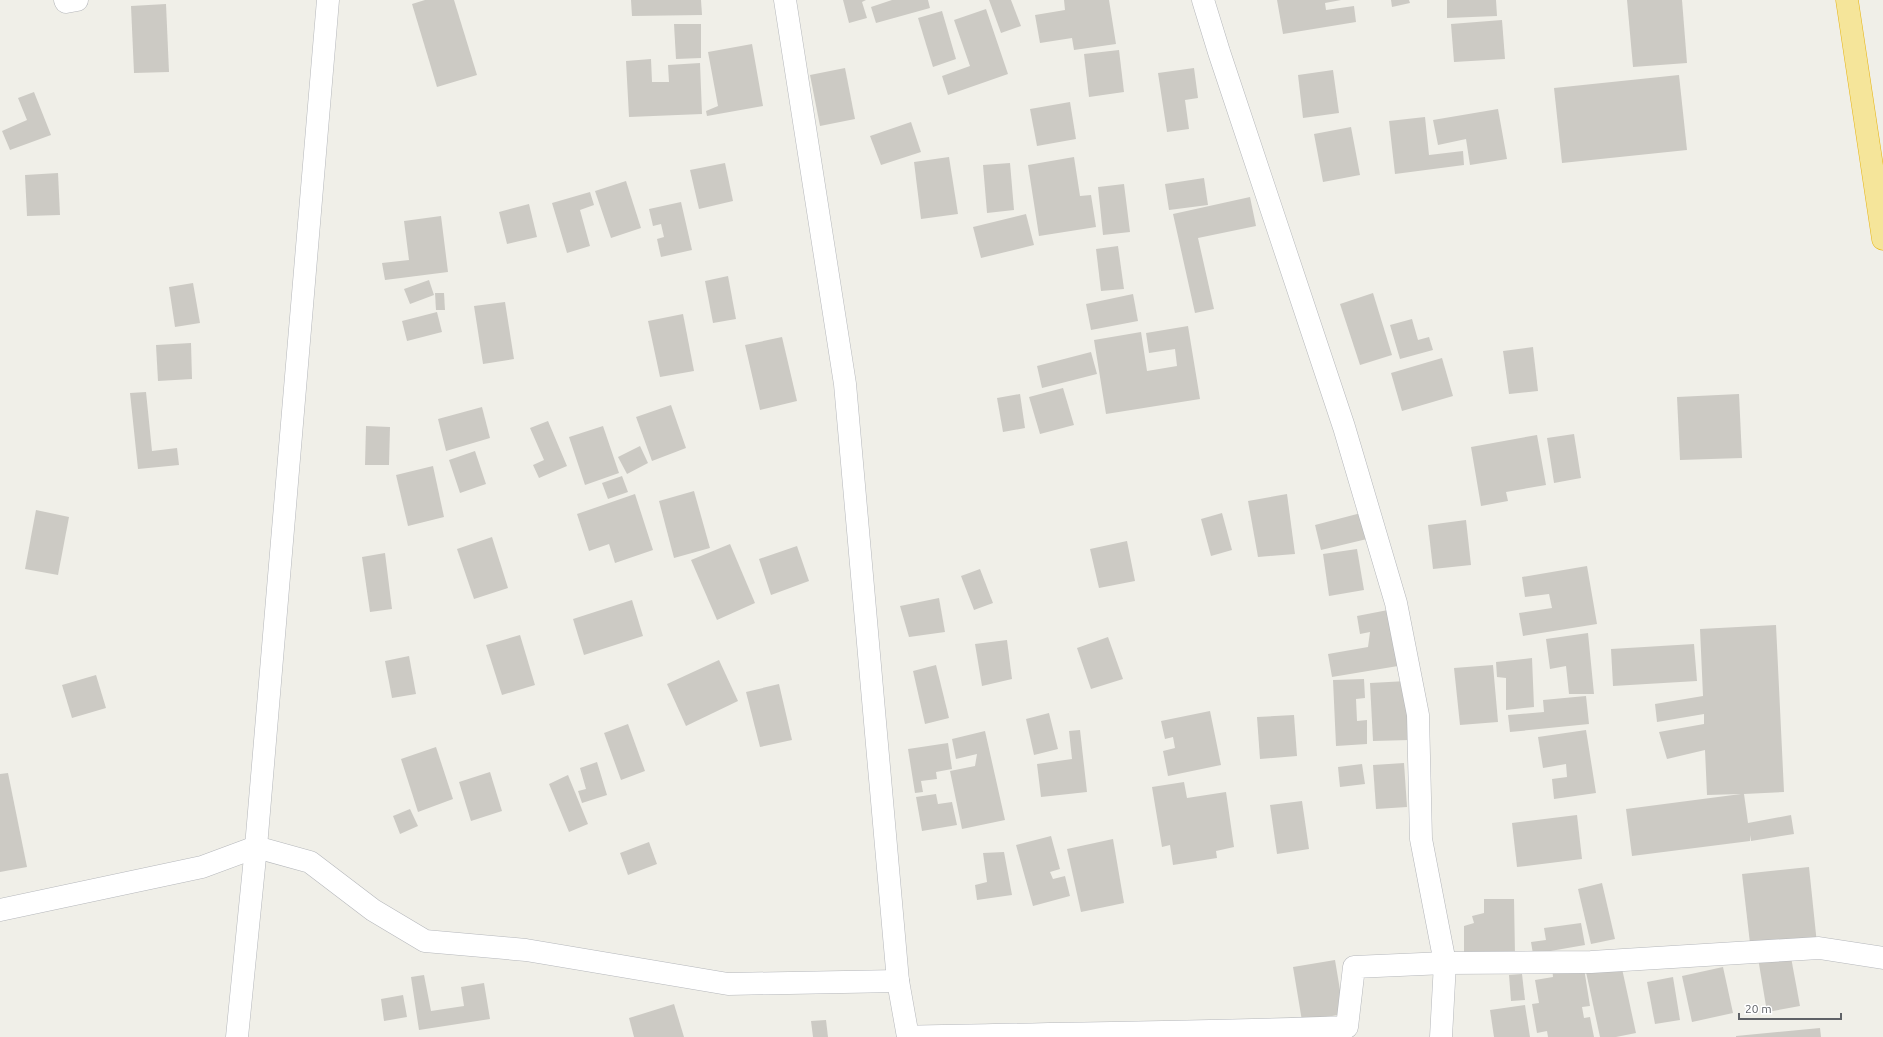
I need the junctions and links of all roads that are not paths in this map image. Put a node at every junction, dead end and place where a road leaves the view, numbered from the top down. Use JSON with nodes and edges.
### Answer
{"nodes":[{"id":1,"x":65,"y":0,"type":"edge"},
{"id":2,"x":77,"y":0,"type":"edge"},
{"id":3,"x":328,"y":0,"type":"edge"},
{"id":4,"x":785,"y":0,"type":"edge"},
{"id":5,"x":1203,"y":0,"type":"edge"},
{"id":6,"x":1846,"y":0,"type":"edge"},
{"id":7,"x":1883,"y":240,"type":"edge"},
{"id":8,"x":256,"y":847,"type":"junction"},
{"id":9,"x":0,"y":910,"type":"edge"},
{"id":10,"x":1883,"y":958,"type":"edge"},
{"id":11,"x":1445,"y":963,"type":"junction"},
{"id":12,"x":898,"y":981,"type":"junction"},
{"id":13,"x":237,"y":1037,"type":"edge"},
{"id":14,"x":908,"y":1037,"type":"edge"},
{"id":15,"x":1441,"y":1037,"type":"edge"}],
"edges":[{"from":1,"to":2,"type":"street"},
{"from":3,"to":8,"type":"street"},
{"from":4,"to":12,"type":"street"},
{"from":5,"to":11,"type":"street"},
{"from":6,"to":7,"type":"highway"},
{"from":8,"to":9,"type":"street"},
{"from":8,"to":12,"type":"street"},
{"from":8,"to":13,"type":"street"},
{"from":10,"to":11,"type":"street"},
{"from":11,"to":14,"type":"street"},
{"from":11,"to":15,"type":"street"},
{"from":12,"to":14,"type":"street"}]}
